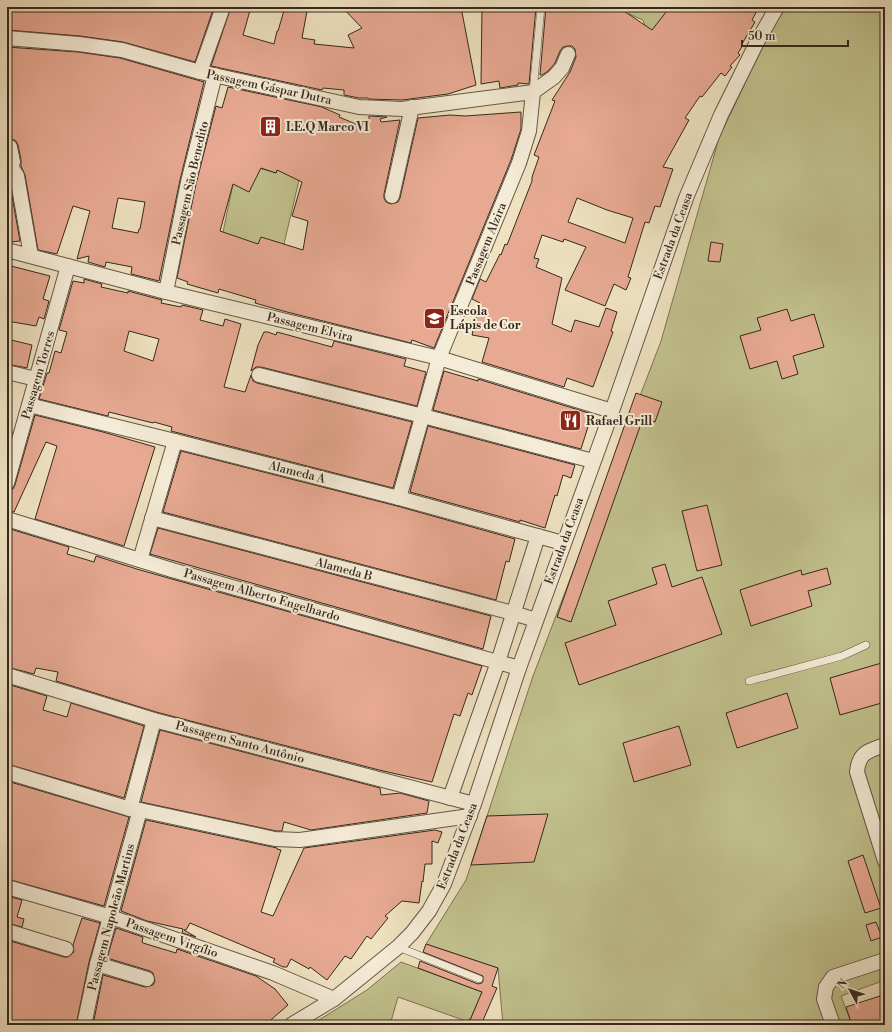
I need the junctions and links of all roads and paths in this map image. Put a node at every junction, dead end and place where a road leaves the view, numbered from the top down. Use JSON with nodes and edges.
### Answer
{"nodes":[{"id":1,"x":223,"y":7,"type":"edge"},
{"id":2,"x":541,"y":7,"type":"edge"},
{"id":3,"x":777,"y":7,"type":"edge"},
{"id":4,"x":7,"y":38,"type":"edge"},
{"id":5,"x":568,"y":54,"type":"dead end"},
{"id":6,"x":200,"y":72,"type":"junction"},
{"id":7,"x":215,"y":75,"type":"junction"},
{"id":8,"x":533,"y":92,"type":"junction"},
{"id":9,"x":412,"y":107,"type":"junction"},
{"id":10,"x":7,"y":148,"type":"edge"},
{"id":11,"x":392,"y":196,"type":"dead end"},
{"id":12,"x":7,"y":250,"type":"edge"},
{"id":13,"x":31,"y":256,"type":"junction"},
{"id":14,"x":68,"y":266,"type":"junction"},
{"id":15,"x":166,"y":292,"type":"junction"},
{"id":16,"x":439,"y":358,"type":"junction"},
{"id":17,"x":7,"y":372,"type":"edge"},
{"id":18,"x":259,"y":375,"type":"dead end"},
{"id":19,"x":36,"y":380,"type":"junction"},
{"id":20,"x":29,"y":405,"type":"junction"},
{"id":21,"x":612,"y":411,"type":"junction"},
{"id":22,"x":423,"y":416,"type":"junction"},
{"id":23,"x":175,"y":441,"type":"junction"},
{"id":24,"x":593,"y":461,"type":"junction"},
{"id":25,"x":7,"y":483,"type":"edge"},
{"id":26,"x":399,"y":498,"type":"junction"},
{"id":27,"x":152,"y":518,"type":"junction"},
{"id":28,"x":7,"y":519,"type":"edge"},
{"id":29,"x":538,"y":536,"type":"junction"},
{"id":30,"x":563,"y":543,"type":"junction"},
{"id":31,"x":140,"y":560,"type":"junction"},
{"id":32,"x":513,"y":613,"type":"junction"},
{"id":33,"x":536,"y":620,"type":"junction"},
{"id":34,"x":866,"y":645,"type":"dead end"},
{"id":35,"x":498,"y":662,"type":"junction"},
{"id":36,"x":519,"y":668,"type":"junction"},
{"id":37,"x":7,"y":674,"type":"edge"},
{"id":38,"x":749,"y":681,"type":"dead end"},
{"id":39,"x":154,"y":720,"type":"junction"},
{"id":40,"x":885,"y":745,"type":"edge"},
{"id":41,"x":7,"y":772,"type":"edge"},
{"id":42,"x":450,"y":798,"type":"junction"},
{"id":43,"x":135,"y":809,"type":"junction"},
{"id":44,"x":472,"y":810,"type":"junction"},
{"id":45,"x":885,"y":861,"type":"edge"},
{"id":46,"x":7,"y":887,"type":"edge"},
{"id":47,"x":110,"y":917,"type":"junction"},
{"id":48,"x":7,"y":931,"type":"edge"},
{"id":49,"x":398,"y":947,"type":"junction"},
{"id":50,"x":66,"y":949,"type":"dead end"},
{"id":51,"x":885,"y":960,"type":"edge"},
{"id":52,"x":97,"y":964,"type":"junction"},
{"id":53,"x":479,"y":978,"type":"dead end"},
{"id":54,"x":147,"y":979,"type":"dead end"},
{"id":55,"x":334,"y":999,"type":"junction"},
{"id":56,"x":84,"y":1025,"type":"edge"},
{"id":57,"x":291,"y":1025,"type":"edge"},
{"id":58,"x":833,"y":1025,"type":"edge"}],
"edges":[{"from":1,"to":6,"type":"street"},
{"from":2,"to":8,"type":"lane","name":"Passagem Alzira"},
{"from":3,"to":21,"type":"street","name":"Estrada da Ceasa"},
{"from":4,"to":6,"type":"street","name":"Passagem Gáspar Dutra"},
{"from":5,"to":8,"type":"street"},
{"from":6,"to":7,"type":"street","name":"Passagem Gáspar Dutra"},
{"from":7,"to":9,"type":"street","name":"Passagem Gáspar Dutra"},
{"from":7,"to":15,"type":"street","name":"Passagem São Benedito"},
{"from":8,"to":9,"type":"street","name":"Passagem Gáspar Dutra"},
{"from":8,"to":16,"type":"street","name":"Passagem Alzira"},
{"from":9,"to":11,"type":"street"},
{"from":10,"to":13,"type":"street"},
{"from":12,"to":13,"type":"street","name":"Passagem Elvira"},
{"from":13,"to":14,"type":"street","name":"Passagem Elvira"},
{"from":14,"to":15,"type":"street","name":"Passagem Elvira"},
{"from":14,"to":19,"type":"street","name":"Passagem Torres"},
{"from":15,"to":16,"type":"street","name":"Passagem Elvira"},
{"from":16,"to":21,"type":"street","name":"Passagem Elvira"},
{"from":16,"to":22,"type":"street","name":"Passagem Alzira"},
{"from":17,"to":19,"type":"street"},
{"from":18,"to":22,"type":"street"},
{"from":19,"to":20,"type":"street","name":"Passagem Torres"},
{"from":20,"to":23,"type":"street","name":"Alameda A"},
{"from":20,"to":25,"type":"street","name":"Passagem Torres"},
{"from":21,"to":24,"type":"street","name":"Estrada da Ceasa"},
{"from":22,"to":24,"type":"street"},
{"from":22,"to":26,"type":"street","name":"Passagem Alzira"},
{"from":23,"to":26,"type":"street","name":"Alameda A"},
{"from":23,"to":27,"type":"street"},
{"from":24,"to":30,"type":"street","name":"Estrada da Ceasa"},
{"from":26,"to":29,"type":"street","name":"Alameda A"},
{"from":27,"to":31,"type":"street"},
{"from":27,"to":32,"type":"street","name":"Alameda B"},
{"from":28,"to":31,"type":"street","name":"Passagem Alberto Engelhardo"},
{"from":29,"to":30,"type":"street","name":"Alameda A"},
{"from":29,"to":32,"type":"street","name":"Estrada da Ceasa"},
{"from":30,"to":33,"type":"street","name":"Estrada da Ceasa"},
{"from":31,"to":35,"type":"street","name":"Passagem Alberto Engelhardo"},
{"from":32,"to":33,"type":"street","name":"Alameda B"},
{"from":32,"to":35,"type":"street","name":"Estrada da Ceasa"},
{"from":33,"to":36,"type":"street","name":"Estrada da Ceasa"},
{"from":34,"to":38,"type":"lane"},
{"from":35,"to":36,"type":"street","name":"Passagem Alberto Engelhardo"},
{"from":35,"to":42,"type":"street","name":"Estrada da Ceasa"},
{"from":36,"to":44,"type":"street","name":"Estrada da Ceasa"},
{"from":37,"to":39,"type":"street","name":"Passagem Santo Antônio"},
{"from":39,"to":42,"type":"street","name":"Passagem Santo Antônio"},
{"from":39,"to":43,"type":"street","name":"Passagem Napoleão Martins"},
{"from":40,"to":45,"type":"street"},
{"from":41,"to":43,"type":"street"},
{"from":42,"to":44,"type":"street","name":"Passagem Santo Antônio"},
{"from":43,"to":44,"type":"street"},
{"from":43,"to":47,"type":"street","name":"Passagem Napoleão Martins"},
{"from":44,"to":49,"type":"street","name":"Estrada da Ceasa"},
{"from":46,"to":47,"type":"street","name":"Passagem Virgílio"},
{"from":47,"to":52,"type":"street","name":"Passagem Napoleão Martins"},
{"from":47,"to":55,"type":"street","name":"Passagem Virgílio"},
{"from":48,"to":50,"type":"street"},
{"from":49,"to":53,"type":"lane"},
{"from":49,"to":55,"type":"street","name":"Estrada da Ceasa"},
{"from":51,"to":58,"type":"street"},
{"from":52,"to":54,"type":"street"},
{"from":52,"to":56,"type":"street","name":"Passagem Napoleão Martins"},
{"from":55,"to":57,"type":"street","name":"Estrada da Ceasa"}]}
